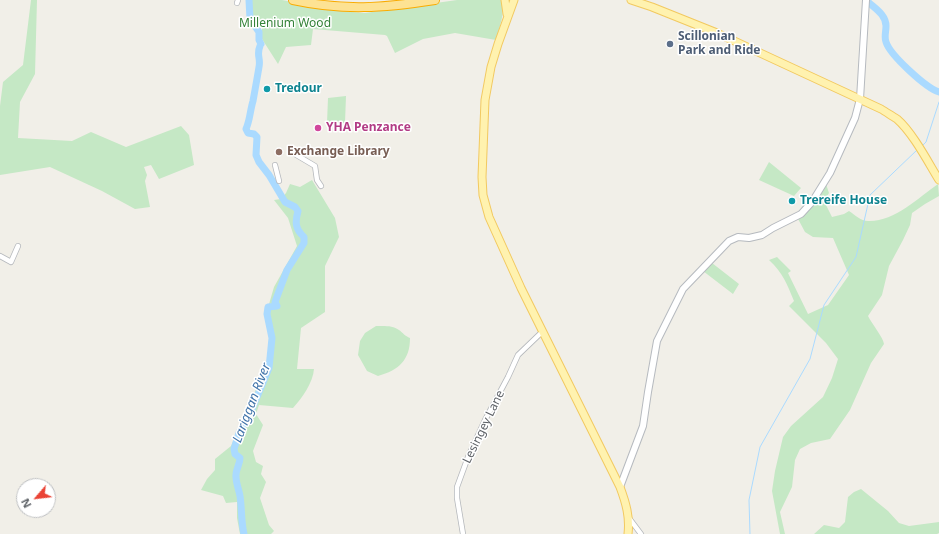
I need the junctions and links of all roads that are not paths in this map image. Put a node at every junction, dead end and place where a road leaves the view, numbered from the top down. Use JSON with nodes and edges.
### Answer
{"nodes":[{"id":1,"x":293,"y":0,"type":"edge"},
{"id":2,"x":434,"y":0,"type":"edge"},
{"id":3,"x":506,"y":0,"type":"edge"},
{"id":4,"x":514,"y":0,"type":"edge"},
{"id":5,"x":631,"y":0,"type":"edge"},
{"id":6,"x":866,"y":3,"type":"edge"},
{"id":7,"x":507,"y":16,"type":"junction"},
{"id":8,"x":860,"y":99,"type":"junction"},
{"id":9,"x":293,"y":153,"type":"dead end"},
{"id":10,"x":275,"y":165,"type":"dead end"},
{"id":11,"x":939,"y":180,"type":"edge"},
{"id":12,"x":279,"y":181,"type":"dead end"},
{"id":13,"x":321,"y":186,"type":"dead end"},
{"id":14,"x":18,"y":246,"type":"dead end"},
{"id":15,"x":0,"y":256,"type":"edge"},
{"id":16,"x":542,"y":332,"type":"junction"},
{"id":17,"x":620,"y":487,"type":"junction"},
{"id":18,"x":629,"y":518,"type":"junction"},
{"id":19,"x":463,"y":534,"type":"edge"},
{"id":20,"x":628,"y":534,"type":"edge"},
{"id":21,"x":641,"y":534,"type":"edge"}],
"edges":[{"from":1,"to":2,"type":"highway"},
{"from":3,"to":7,"type":"main road"},
{"from":4,"to":7,"type":"main road"},
{"from":5,"to":8,"type":"main road"},
{"from":6,"to":8,"type":"main road"},
{"from":7,"to":16,"type":"main road"},
{"from":8,"to":11,"type":"main road"},
{"from":8,"to":17,"type":"main road"},
{"from":9,"to":13,"type":"street"},
{"from":10,"to":12,"type":"street"},
{"from":14,"to":15,"type":"street"},
{"from":16,"to":17,"type":"main road"},
{"from":16,"to":19,"type":"street","name":"Lesingey Lane"},
{"from":17,"to":18,"type":"main road"},
{"from":18,"to":20,"type":"main road"},
{"from":18,"to":21,"type":"street"}]}
